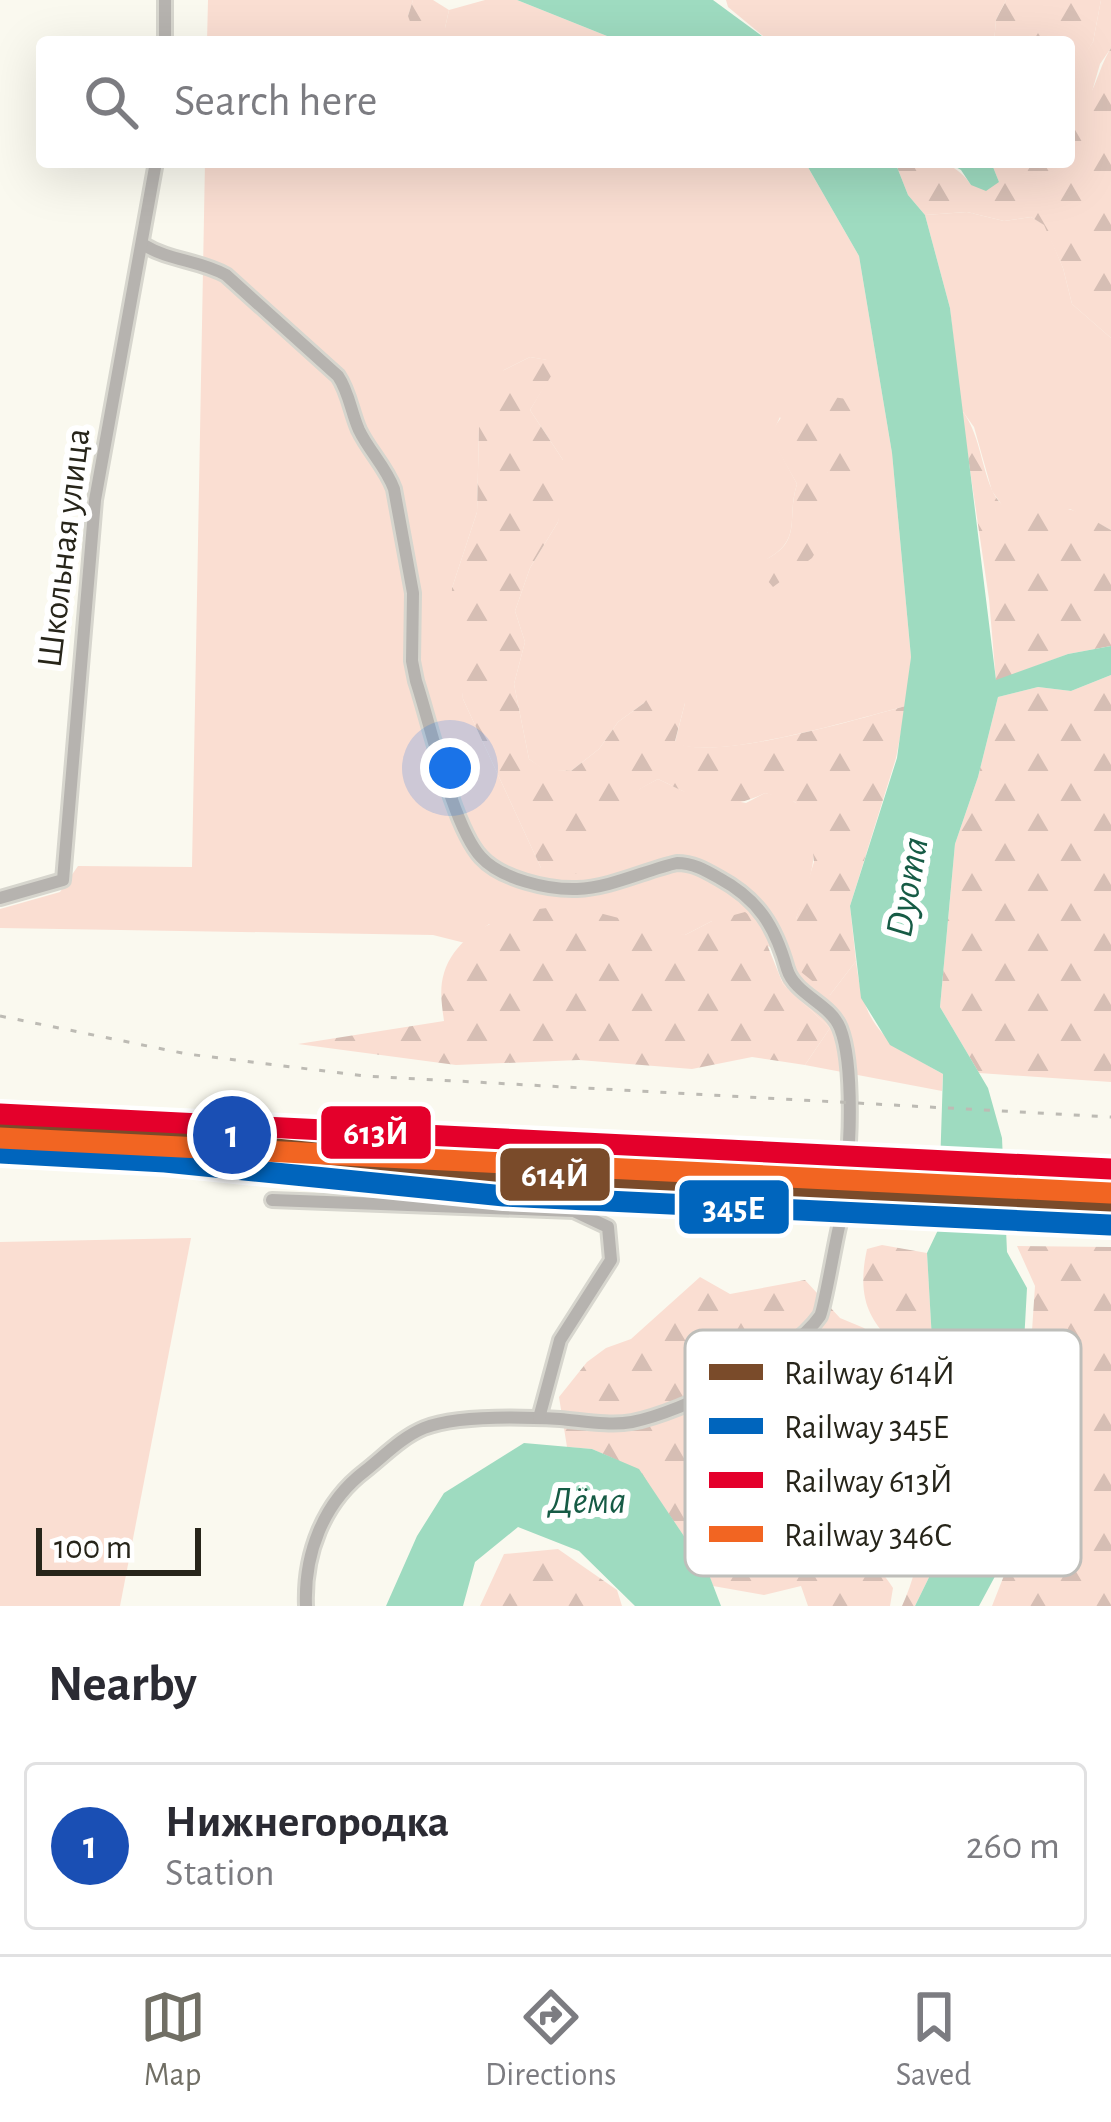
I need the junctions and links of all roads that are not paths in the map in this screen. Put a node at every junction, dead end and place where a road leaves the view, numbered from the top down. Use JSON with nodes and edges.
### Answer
{"nodes":[{"id":1,"x":165,"y":0,"type":"edge"},
{"id":2,"x":165,"y":36,"type":"edge"},
{"id":3,"x":155,"y":168,"type":"edge"},
{"id":4,"x":144,"y":244,"type":"junction"},
{"id":5,"x":0,"y":898,"type":"edge"},
{"id":6,"x":272,"y":1200,"type":"dead end"},
{"id":7,"x":805,"y":1330,"type":"edge"},
{"id":8,"x":685,"y":1405,"type":"edge"},
{"id":9,"x":539,"y":1418,"type":"junction"},
{"id":10,"x":306,"y":1606,"type":"edge"}],
"edges":[{"from":1,"to":2,"type":"street"},
{"from":3,"to":4,"type":"street","name":"Школьная улица"},
{"from":4,"to":5,"type":"street","name":"Школьная улица"},
{"from":4,"to":7,"type":"street"},
{"from":6,"to":9,"type":"street"},
{"from":8,"to":9,"type":"street"},
{"from":9,"to":10,"type":"street"}]}
